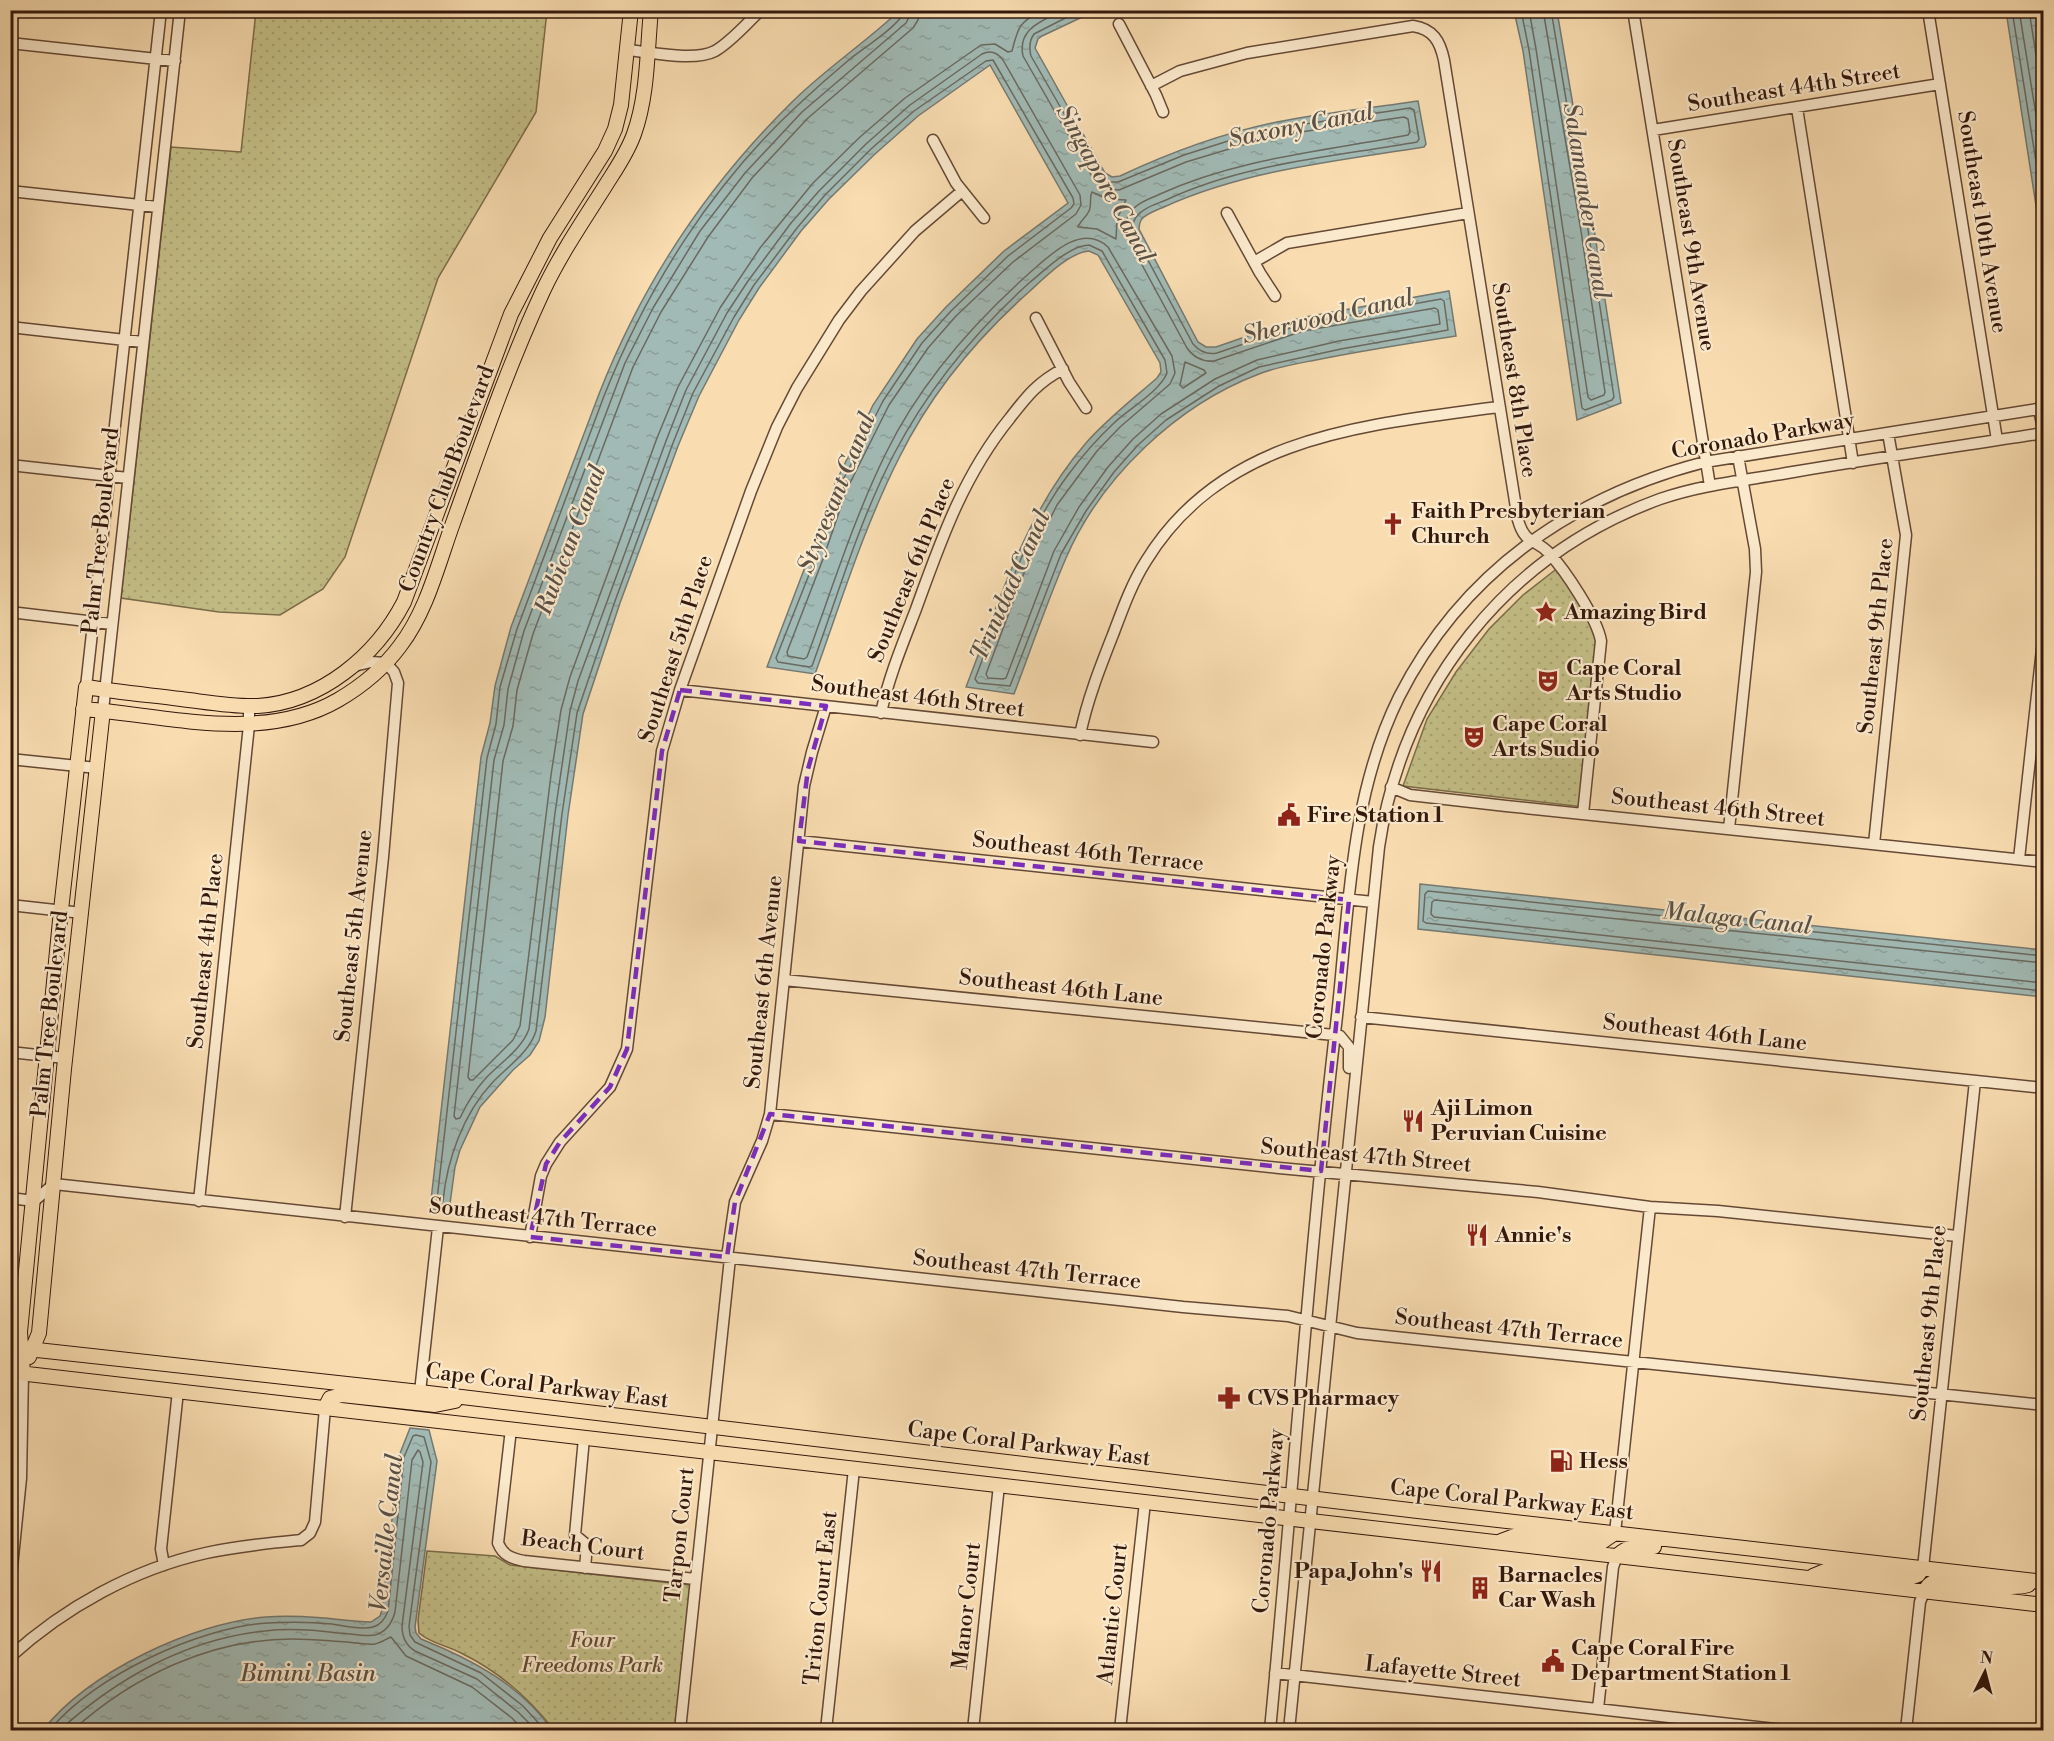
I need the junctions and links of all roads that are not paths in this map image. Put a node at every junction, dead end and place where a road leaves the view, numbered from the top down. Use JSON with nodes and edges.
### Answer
{"nodes":[{"id":1,"x":160,"y":10,"type":"edge"},
{"id":2,"x":180,"y":10,"type":"edge"},
{"id":3,"x":631,"y":10,"type":"edge"},
{"id":4,"x":651,"y":10,"type":"edge"},
{"id":5,"x":761,"y":10,"type":"edge"},
{"id":6,"x":1633,"y":10,"type":"edge"},
{"id":7,"x":1928,"y":10,"type":"edge"},
{"id":8,"x":1119,"y":24,"type":"dead end"},
{"id":9,"x":10,"y":44,"type":"edge"},
{"id":10,"x":627,"y":50,"type":"junction"},
{"id":11,"x":646,"y":52,"type":"junction"},
{"id":12,"x":155,"y":59,"type":"junction"},
{"id":13,"x":175,"y":60,"type":"junction"},
{"id":14,"x":1940,"y":84,"type":"junction"},
{"id":15,"x":1151,"y":86,"type":"junction"},
{"id":16,"x":1797,"y":108,"type":"junction"},
{"id":17,"x":1163,"y":112,"type":"dead end"},
{"id":18,"x":1653,"y":130,"type":"junction"},
{"id":19,"x":933,"y":140,"type":"dead end"},
{"id":20,"x":10,"y":190,"type":"edge"},
{"id":21,"x":963,"y":191,"type":"junction"},
{"id":22,"x":138,"y":204,"type":"junction"},
{"id":23,"x":158,"y":207,"type":"junction"},
{"id":24,"x":1227,"y":213,"type":"dead end"},
{"id":25,"x":1468,"y":213,"type":"junction"},
{"id":26,"x":984,"y":218,"type":"dead end"},
{"id":27,"x":1254,"y":262,"type":"junction"},
{"id":28,"x":1275,"y":296,"type":"dead end"},
{"id":29,"x":1036,"y":318,"type":"dead end"},
{"id":30,"x":10,"y":327,"type":"edge"},
{"id":31,"x":504,"y":330,"type":"junction"},
{"id":32,"x":522,"y":338,"type":"junction"},
{"id":33,"x":124,"y":339,"type":"junction"},
{"id":34,"x":143,"y":342,"type":"junction"},
{"id":35,"x":1063,"y":369,"type":"junction"},
{"id":36,"x":1498,"y":407,"type":"junction"},
{"id":37,"x":1086,"y":408,"type":"dead end"},
{"id":38,"x":2041,"y":409,"type":"edge"},
{"id":39,"x":1993,"y":416,"type":"junction"},
{"id":40,"x":1888,"y":433,"type":"junction"},
{"id":41,"x":2043,"y":433,"type":"edge"},
{"id":42,"x":465,"y":434,"type":"junction"},
{"id":43,"x":1849,"y":439,"type":"junction"},
{"id":44,"x":483,"y":440,"type":"junction"},
{"id":45,"x":1997,"y":440,"type":"junction"},
{"id":46,"x":1738,"y":456,"type":"junction"},
{"id":47,"x":1892,"y":456,"type":"junction"},
{"id":48,"x":1705,"y":462,"type":"junction"},
{"id":49,"x":1853,"y":463,"type":"junction"},
{"id":50,"x":10,"y":465,"type":"edge"},
{"id":51,"x":109,"y":475,"type":"junction"},
{"id":52,"x":128,"y":478,"type":"junction"},
{"id":53,"x":1743,"y":481,"type":"junction"},
{"id":54,"x":1710,"y":486,"type":"junction"},
{"id":55,"x":1530,"y":541,"type":"junction"},
{"id":56,"x":1552,"y":556,"type":"junction"},
{"id":57,"x":10,"y":612,"type":"edge"},
{"id":58,"x":93,"y":621,"type":"junction"},
{"id":59,"x":112,"y":624,"type":"junction"},
{"id":60,"x":2043,"y":631,"type":"edge"},
{"id":61,"x":386,"y":663,"type":"junction"},
{"id":62,"x":352,"y":667,"type":"junction"},
{"id":63,"x":86,"y":687,"type":"junction"},
{"id":64,"x":105,"y":690,"type":"junction"},
{"id":65,"x":680,"y":690,"type":"junction"},
{"id":66,"x":249,"y":706,"type":"junction"},
{"id":67,"x":826,"y":706,"type":"junction"},
{"id":68,"x":83,"y":709,"type":"junction"},
{"id":69,"x":103,"y":710,"type":"junction"},
{"id":70,"x":882,"y":713,"type":"junction"},
{"id":71,"x":249,"y":724,"type":"junction"},
{"id":72,"x":1080,"y":735,"type":"junction"},
{"id":73,"x":1153,"y":742,"type":"dead end"},
{"id":74,"x":10,"y":759,"type":"edge"},
{"id":75,"x":77,"y":766,"type":"junction"},
{"id":76,"x":97,"y":768,"type":"junction"},
{"id":77,"x":1391,"y":788,"type":"junction"},
{"id":78,"x":1583,"y":814,"type":"junction"},
{"id":79,"x":1729,"y":829,"type":"junction"},
{"id":80,"x":799,"y":841,"type":"junction"},
{"id":81,"x":1874,"y":844,"type":"junction"},
{"id":82,"x":2019,"y":859,"type":"junction"},
{"id":83,"x":2043,"y":862,"type":"edge"},
{"id":84,"x":1349,"y":900,"type":"junction"},
{"id":85,"x":1373,"y":902,"type":"junction"},
{"id":86,"x":10,"y":905,"type":"edge"},
{"id":87,"x":61,"y":910,"type":"junction"},
{"id":88,"x":82,"y":913,"type":"junction"},
{"id":89,"x":784,"y":980,"type":"junction"},
{"id":90,"x":1361,"y":1017,"type":"junction"},
{"id":91,"x":1334,"y":1035,"type":"junction"},
{"id":92,"x":10,"y":1052,"type":"edge"},
{"id":93,"x":48,"y":1056,"type":"junction"},
{"id":94,"x":65,"y":1058,"type":"junction"},
{"id":95,"x":1975,"y":1081,"type":"junction"},
{"id":96,"x":2043,"y":1088,"type":"edge"},
{"id":97,"x":1354,"y":1092,"type":"junction"},
{"id":98,"x":770,"y":1114,"type":"junction"},
{"id":99,"x":1321,"y":1171,"type":"junction"},
{"id":100,"x":1346,"y":1173,"type":"junction"},
{"id":101,"x":54,"y":1184,"type":"junction"},
{"id":102,"x":10,"y":1198,"type":"edge"},
{"id":103,"x":34,"y":1201,"type":"junction"},
{"id":104,"x":199,"y":1201,"type":"junction"},
{"id":105,"x":1650,"y":1207,"type":"junction"},
{"id":106,"x":345,"y":1217,"type":"junction"},
{"id":107,"x":438,"y":1227,"type":"junction"},
{"id":108,"x":1957,"y":1236,"type":"junction"},
{"id":109,"x":530,"y":1237,"type":"junction"},
{"id":110,"x":728,"y":1257,"type":"junction"},
{"id":111,"x":1308,"y":1321,"type":"junction"},
{"id":112,"x":1330,"y":1327,"type":"junction"},
{"id":113,"x":21,"y":1348,"type":"edge"},
{"id":114,"x":1634,"y":1362,"type":"junction"},
{"id":115,"x":17,"y":1372,"type":"edge"},
{"id":116,"x":178,"y":1391,"type":"junction"},
{"id":117,"x":420,"y":1392,"type":"junction"},
{"id":118,"x":1941,"y":1395,"type":"junction"},
{"id":119,"x":466,"y":1398,"type":"junction"},
{"id":120,"x":2043,"y":1405,"type":"edge"},
{"id":121,"x":325,"y":1408,"type":"junction"},
{"id":122,"x":712,"y":1427,"type":"junction"},
{"id":123,"x":511,"y":1429,"type":"junction"},
{"id":124,"x":584,"y":1438,"type":"junction"},
{"id":125,"x":709,"y":1452,"type":"junction"},
{"id":126,"x":854,"y":1469,"type":"junction"},
{"id":127,"x":999,"y":1485,"type":"junction"},
{"id":128,"x":1290,"y":1496,"type":"junction"},
{"id":129,"x":1313,"y":1499,"type":"junction"},
{"id":130,"x":1145,"y":1502,"type":"junction"},
{"id":131,"x":1289,"y":1519,"type":"junction"},
{"id":132,"x":1311,"y":1521,"type":"junction"},
{"id":133,"x":1615,"y":1533,"type":"junction"},
{"id":134,"x":1496,"y":1542,"type":"junction"},
{"id":135,"x":1734,"y":1546,"type":"junction"},
{"id":136,"x":1617,"y":1556,"type":"junction"},
{"id":137,"x":164,"y":1564,"type":"junction"},
{"id":138,"x":585,"y":1568,"type":"junction"},
{"id":139,"x":1923,"y":1568,"type":"junction"},
{"id":140,"x":1808,"y":1578,"type":"junction"},
{"id":141,"x":695,"y":1579,"type":"junction"},
{"id":142,"x":2041,"y":1582,"type":"edge"},
{"id":143,"x":10,"y":1587,"type":"edge"},
{"id":144,"x":1924,"y":1592,"type":"junction"},
{"id":145,"x":2043,"y":1605,"type":"edge"},
{"id":146,"x":11,"y":1654,"type":"edge"},
{"id":147,"x":1275,"y":1673,"type":"junction"},
{"id":148,"x":1296,"y":1676,"type":"junction"},
{"id":149,"x":1598,"y":1709,"type":"junction"},
{"id":150,"x":680,"y":1731,"type":"edge"},
{"id":151,"x":826,"y":1731,"type":"edge"},
{"id":152,"x":973,"y":1731,"type":"edge"},
{"id":153,"x":1120,"y":1731,"type":"edge"},
{"id":154,"x":1270,"y":1731,"type":"edge"},
{"id":155,"x":1289,"y":1731,"type":"edge"},
{"id":156,"x":1785,"y":1731,"type":"edge"},
{"id":157,"x":1906,"y":1731,"type":"edge"}],
"edges":[{"from":1,"to":12,"type":"street","name":"Palm Tree Boulevard"},
{"from":2,"to":13,"type":"street","name":"Palm Tree Boulevard"},
{"from":3,"to":10,"type":"main road","name":"Country Club Boulevard"},
{"from":4,"to":11,"type":"main road","name":"Country Club Boulevard"},
{"from":5,"to":11,"type":"street"},
{"from":6,"to":18,"type":"street","name":"Southeast 9th Avenue"},
{"from":7,"to":14,"type":"street","name":"Southeast 10th Avenue"},
{"from":8,"to":15,"type":"street"},
{"from":9,"to":12,"type":"street"},
{"from":10,"to":11,"type":"street"},
{"from":10,"to":31,"type":"main road","name":"Country Club Boulevard"},
{"from":11,"to":32,"type":"main road","name":"Country Club Boulevard"},
{"from":12,"to":13,"type":"street"},
{"from":12,"to":22,"type":"street","name":"Palm Tree Boulevard"},
{"from":13,"to":23,"type":"street","name":"Palm Tree Boulevard"},
{"from":14,"to":16,"type":"street","name":"Southeast 44th Street"},
{"from":14,"to":39,"type":"street","name":"Southeast 10th Avenue"},
{"from":15,"to":17,"type":"street"},
{"from":15,"to":25,"type":"street","name":"Southeast 8th Place"},
{"from":16,"to":18,"type":"street","name":"Southeast 44th Street"},
{"from":16,"to":43,"type":"street"},
{"from":18,"to":48,"type":"street","name":"Southeast 9th Avenue"},
{"from":19,"to":21,"type":"street"},
{"from":20,"to":22,"type":"street"},
{"from":21,"to":26,"type":"street"},
{"from":21,"to":65,"type":"street","name":"Southeast 5th Place"},
{"from":22,"to":23,"type":"street"},
{"from":22,"to":33,"type":"street","name":"Palm Tree Boulevard"},
{"from":23,"to":34,"type":"street","name":"Palm Tree Boulevard"},
{"from":24,"to":27,"type":"street"},
{"from":25,"to":27,"type":"street"},
{"from":25,"to":36,"type":"street","name":"Southeast 8th Place"},
{"from":27,"to":28,"type":"street"},
{"from":29,"to":35,"type":"street"},
{"from":30,"to":33,"type":"street"},
{"from":31,"to":32,"type":"main road"},
{"from":31,"to":42,"type":"main road","name":"Country Club Boulevard"},
{"from":32,"to":44,"type":"main road","name":"Country Club Boulevard"},
{"from":33,"to":34,"type":"street"},
{"from":33,"to":51,"type":"street","name":"Palm Tree Boulevard"},
{"from":34,"to":52,"type":"street","name":"Palm Tree Boulevard"},
{"from":35,"to":37,"type":"street"},
{"from":35,"to":70,"type":"street","name":"Southeast 6th Place"},
{"from":36,"to":55,"type":"street","name":"Southeast 8th Place"},
{"from":36,"to":72,"type":"street"},
{"from":38,"to":39,"type":"street","name":"Coronado Parkway"},
{"from":38,"to":41,"type":"street"},
{"from":39,"to":40,"type":"street","name":"Coronado Parkway"},
{"from":39,"to":45,"type":"street","name":"Southeast 10th Avenue"},
{"from":40,"to":43,"type":"street","name":"Coronado Parkway"},
{"from":40,"to":47,"type":"street","name":"Southeast 9th Place"},
{"from":41,"to":45,"type":"street","name":"Coronado Parkway"},
{"from":42,"to":44,"type":"main road"},
{"from":42,"to":62,"type":"main road","name":"Country Club Boulevard"},
{"from":43,"to":46,"type":"street","name":"Coronado Parkway"},
{"from":43,"to":49,"type":"street"},
{"from":44,"to":61,"type":"main road","name":"Country Club Boulevard"},
{"from":45,"to":47,"type":"street","name":"Coronado Parkway"},
{"from":46,"to":48,"type":"street","name":"Coronado Parkway"},
{"from":46,"to":53,"type":"street"},
{"from":47,"to":49,"type":"street","name":"Coronado Parkway"},
{"from":47,"to":81,"type":"street","name":"Southeast 9th Place"},
{"from":48,"to":54,"type":"street","name":"Southeast 9th Avenue"},
{"from":48,"to":55,"type":"street","name":"Coronado Parkway"},
{"from":49,"to":53,"type":"street","name":"Coronado Parkway"},
{"from":50,"to":51,"type":"street"},
{"from":51,"to":52,"type":"street"},
{"from":51,"to":58,"type":"street","name":"Palm Tree Boulevard"},
{"from":52,"to":59,"type":"street","name":"Palm Tree Boulevard"},
{"from":53,"to":54,"type":"street","name":"Coronado Parkway"},
{"from":53,"to":79,"type":"street"},
{"from":54,"to":56,"type":"street","name":"Coronado Parkway"},
{"from":55,"to":56,"type":"street","name":"Southeast 8th Place"},
{"from":55,"to":84,"type":"street","name":"Coronado Parkway"},
{"from":56,"to":77,"type":"street","name":"Coronado Parkway"},
{"from":56,"to":78,"type":"street","name":"Southeast 8th Place"},
{"from":57,"to":58,"type":"street"},
{"from":58,"to":59,"type":"street"},
{"from":58,"to":63,"type":"street","name":"Palm Tree Boulevard"},
{"from":59,"to":64,"type":"street","name":"Palm Tree Boulevard"},
{"from":60,"to":82,"type":"street"},
{"from":61,"to":62,"type":"street"},
{"from":61,"to":71,"type":"main road","name":"Country Club Boulevard"},
{"from":61,"to":106,"type":"street","name":"Southeast 5th Avenue"},
{"from":62,"to":66,"type":"main road","name":"Country Club Boulevard"},
{"from":63,"to":64,"type":"main road","name":"Country Club Boulevard"},
{"from":63,"to":68,"type":"main road","name":"Palm Tree Boulevard"},
{"from":64,"to":66,"type":"main road","name":"Country Club Boulevard"},
{"from":64,"to":69,"type":"street","name":"Palm Tree Boulevard"},
{"from":65,"to":67,"type":"street","name":"Southeast 46th Street"},
{"from":65,"to":109,"type":"street","name":"Southeast 5th Place"},
{"from":66,"to":71,"type":"street","name":"Southeast 4th Place"},
{"from":67,"to":70,"type":"street","name":"Southeast 46th Street"},
{"from":67,"to":80,"type":"street","name":"Southeast 6th Avenue"},
{"from":68,"to":69,"type":"main road","name":"Country Club Boulevard"},
{"from":68,"to":75,"type":"main road","name":"Palm Tree Boulevard"},
{"from":69,"to":71,"type":"main road","name":"Country Club Boulevard"},
{"from":69,"to":76,"type":"main road","name":"Palm Tree Boulevard"},
{"from":70,"to":72,"type":"street","name":"Southeast 46th Street"},
{"from":71,"to":104,"type":"street","name":"Southeast 4th Place"},
{"from":72,"to":73,"type":"street","name":"Southeast 46th Street"},
{"from":74,"to":75,"type":"street"},
{"from":75,"to":76,"type":"street"},
{"from":75,"to":87,"type":"main road","name":"Palm Tree Boulevard"},
{"from":76,"to":88,"type":"main road","name":"Palm Tree Boulevard"},
{"from":77,"to":78,"type":"street","name":"Southeast 46th Street"},
{"from":77,"to":85,"type":"street","name":"Coronado Parkway"},
{"from":78,"to":79,"type":"street","name":"Southeast 46th Street"},
{"from":79,"to":81,"type":"street","name":"Southeast 46th Street"},
{"from":80,"to":84,"type":"street","name":"Southeast 46th Terrace"},
{"from":80,"to":89,"type":"street","name":"Southeast 6th Avenue"},
{"from":81,"to":82,"type":"street","name":"Southeast 46th Street"},
{"from":82,"to":83,"type":"street","name":"Southeast 46th Street"},
{"from":84,"to":85,"type":"street","name":"Southeast 46th Terrace"},
{"from":84,"to":91,"type":"street","name":"Coronado Parkway"},
{"from":85,"to":90,"type":"street","name":"Coronado Parkway"},
{"from":86,"to":87,"type":"street"},
{"from":87,"to":88,"type":"street"},
{"from":87,"to":93,"type":"main road","name":"Palm Tree Boulevard"},
{"from":88,"to":94,"type":"main road","name":"Palm Tree Boulevard"},
{"from":89,"to":91,"type":"street","name":"Southeast 46th Lane"},
{"from":89,"to":98,"type":"street","name":"Southeast 6th Avenue"},
{"from":90,"to":95,"type":"street","name":"Southeast 46th Lane"},
{"from":90,"to":97,"type":"street","name":"Coronado Parkway"},
{"from":91,"to":97,"type":"street"},
{"from":91,"to":99,"type":"street","name":"Coronado Parkway"},
{"from":92,"to":93,"type":"street"},
{"from":93,"to":94,"type":"street"},
{"from":93,"to":103,"type":"main road","name":"Palm Tree Boulevard"},
{"from":94,"to":101,"type":"main road","name":"Palm Tree Boulevard"},
{"from":95,"to":96,"type":"street","name":"Southeast 46th Lane"},
{"from":95,"to":108,"type":"street","name":"Southeast 9th Place"},
{"from":97,"to":100,"type":"street","name":"Coronado Parkway"},
{"from":98,"to":99,"type":"street","name":"Southeast 47th Street"},
{"from":98,"to":110,"type":"street","name":"Southeast 6th Avenue"},
{"from":99,"to":100,"type":"street","name":"Southeast 47th Street"},
{"from":99,"to":111,"type":"street","name":"Coronado Parkway"},
{"from":100,"to":105,"type":"street","name":"Southeast 47th Street"},
{"from":100,"to":112,"type":"street","name":"Coronado Parkway"},
{"from":101,"to":103,"type":"street"},
{"from":101,"to":104,"type":"street","name":"Southeast 47th Terrace"},
{"from":101,"to":113,"type":"main road","name":"Palm Tree Boulevard"},
{"from":102,"to":103,"type":"street"},
{"from":103,"to":113,"type":"main road","name":"Palm Tree Boulevard"},
{"from":104,"to":106,"type":"street","name":"Southeast 47th Terrace"},
{"from":105,"to":108,"type":"street","name":"Southeast 47th Street"},
{"from":105,"to":114,"type":"street"},
{"from":106,"to":107,"type":"street","name":"Southeast 47th Terrace"},
{"from":107,"to":109,"type":"street","name":"Southeast 47th Terrace"},
{"from":107,"to":117,"type":"street"},
{"from":108,"to":118,"type":"street","name":"Southeast 9th Place"},
{"from":109,"to":110,"type":"street","name":"Southeast 47th Terrace"},
{"from":110,"to":111,"type":"street","name":"Southeast 47th Terrace"},
{"from":110,"to":122,"type":"street","name":"Southeast 6th Avenue"},
{"from":111,"to":112,"type":"street","name":"Southeast 47th Terrace"},
{"from":111,"to":128,"type":"street","name":"Coronado Parkway"},
{"from":112,"to":114,"type":"street","name":"Southeast 47th Terrace"},
{"from":112,"to":129,"type":"street","name":"Coronado Parkway"},
{"from":113,"to":115,"type":"main road","name":"Palm Tree Boulevard"},
{"from":113,"to":117,"type":"main road","name":"Cape Coral Parkway East"},
{"from":114,"to":118,"type":"street","name":"Southeast 47th Terrace"},
{"from":114,"to":133,"type":"street"},
{"from":115,"to":116,"type":"main road","name":"Cape Coral Parkway East"},
{"from":115,"to":143,"type":"street"},
{"from":116,"to":121,"type":"main road","name":"Cape Coral Parkway East"},
{"from":116,"to":137,"type":"street"},
{"from":117,"to":119,"type":"main road","name":"Cape Coral Parkway East"},
{"from":118,"to":120,"type":"street","name":"Southeast 47th Terrace"},
{"from":118,"to":139,"type":"street","name":"Southeast 9th Place"},
{"from":119,"to":121,"type":"main road"},
{"from":119,"to":122,"type":"main road","name":"Cape Coral Parkway East"},
{"from":121,"to":123,"type":"main road","name":"Cape Coral Parkway East"},
{"from":121,"to":137,"type":"street"},
{"from":122,"to":125,"type":"street","name":"Southeast 6th Avenue"},
{"from":122,"to":128,"type":"main road","name":"Cape Coral Parkway East"},
{"from":123,"to":124,"type":"main road","name":"Cape Coral Parkway East"},
{"from":123,"to":138,"type":"street","name":"Beach Court"},
{"from":124,"to":125,"type":"main road","name":"Cape Coral Parkway East"},
{"from":124,"to":138,"type":"street"},
{"from":125,"to":126,"type":"main road","name":"Cape Coral Parkway East"},
{"from":125,"to":141,"type":"street","name":"Tarpon Court"},
{"from":126,"to":127,"type":"main road","name":"Cape Coral Parkway East"},
{"from":126,"to":151,"type":"street","name":"Triton Court East"},
{"from":127,"to":130,"type":"main road","name":"Cape Coral Parkway East"},
{"from":127,"to":152,"type":"street","name":"Manor Court"},
{"from":128,"to":129,"type":"main road","name":"Cape Coral Parkway East"},
{"from":128,"to":131,"type":"street","name":"Coronado Parkway"},
{"from":129,"to":132,"type":"street","name":"Coronado Parkway"},
{"from":129,"to":133,"type":"main road","name":"Cape Coral Parkway East"},
{"from":130,"to":131,"type":"main road","name":"Cape Coral Parkway East"},
{"from":130,"to":153,"type":"street","name":"Atlantic Court"},
{"from":131,"to":132,"type":"main road","name":"Cape Coral Parkway East"},
{"from":131,"to":147,"type":"street","name":"Coronado Parkway"},
{"from":132,"to":134,"type":"main road","name":"Cape Coral Parkway East"},
{"from":132,"to":148,"type":"street","name":"Coronado Parkway"},
{"from":133,"to":134,"type":"main road"},
{"from":133,"to":135,"type":"main road","name":"Cape Coral Parkway East"},
{"from":134,"to":136,"type":"main road","name":"Cape Coral Parkway East"},
{"from":135,"to":136,"type":"main road"},
{"from":135,"to":139,"type":"main road","name":"Cape Coral Parkway East"},
{"from":136,"to":140,"type":"main road","name":"Cape Coral Parkway East"},
{"from":136,"to":149,"type":"street"},
{"from":137,"to":146,"type":"street"},
{"from":138,"to":141,"type":"street","name":"Beach Court"},
{"from":139,"to":140,"type":"main road"},
{"from":139,"to":142,"type":"main road","name":"Cape Coral Parkway East"},
{"from":140,"to":144,"type":"main road","name":"Cape Coral Parkway East"},
{"from":141,"to":150,"type":"street","name":"Tarpon Court"},
{"from":142,"to":144,"type":"main road"},
{"from":144,"to":145,"type":"main road","name":"Cape Coral Parkway East"},
{"from":144,"to":157,"type":"street"},
{"from":147,"to":148,"type":"street","name":"Lafayette Street"},
{"from":147,"to":154,"type":"street","name":"Coronado Parkway"},
{"from":148,"to":149,"type":"street","name":"Lafayette Street"},
{"from":148,"to":155,"type":"street","name":"Coronado Parkway"},
{"from":149,"to":156,"type":"street","name":"Lafayette Street"}]}
